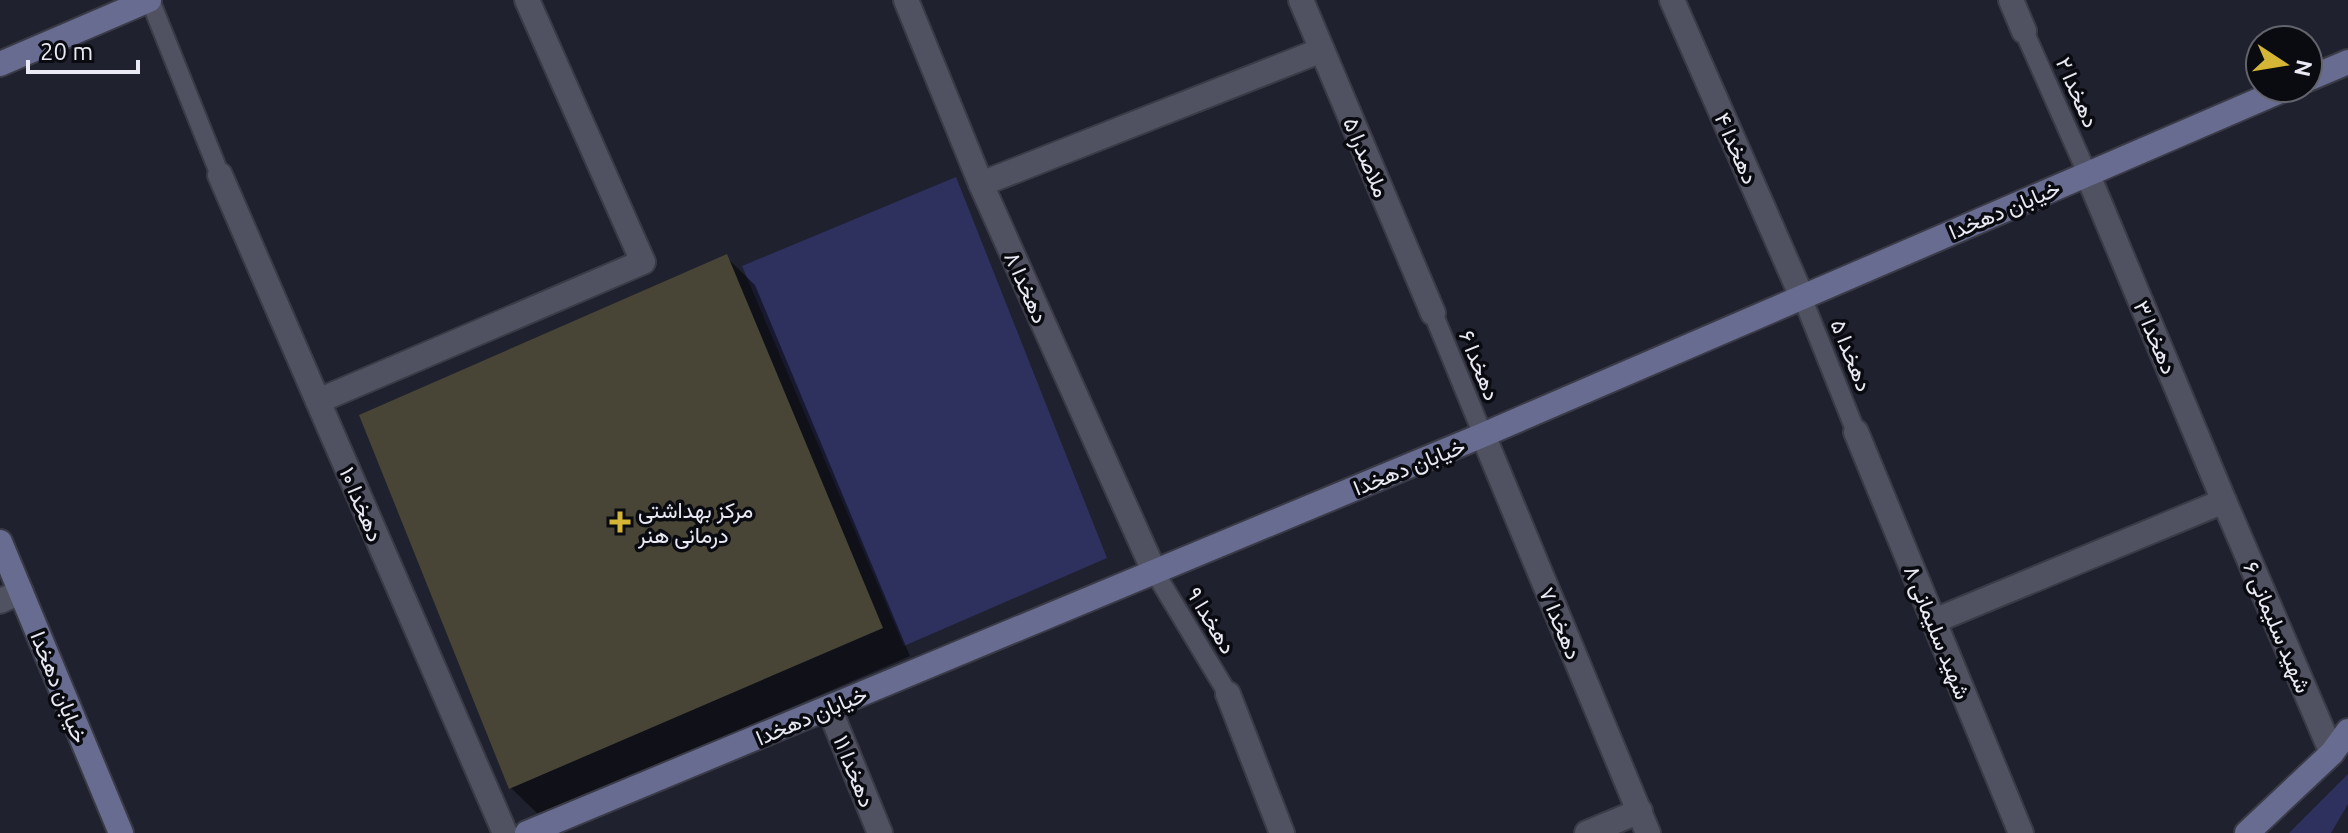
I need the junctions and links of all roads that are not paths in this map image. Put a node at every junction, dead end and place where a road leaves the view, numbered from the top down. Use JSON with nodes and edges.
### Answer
{"nodes":[{"id":1,"x":150,"y":0,"type":"edge"},
{"id":2,"x":527,"y":0,"type":"edge"},
{"id":3,"x":906,"y":0,"type":"edge"},
{"id":4,"x":1301,"y":0,"type":"edge"},
{"id":5,"x":1672,"y":0,"type":"edge"},
{"id":6,"x":2011,"y":0,"type":"edge"},
{"id":7,"x":2024,"y":31,"type":"joint"},
{"id":8,"x":1322,"y":50,"type":"junction"},
{"id":9,"x":2348,"y":62,"type":"edge"},
{"id":10,"x":0,"y":64,"type":"edge"},
{"id":11,"x":2324,"y":72,"type":"edge"},
{"id":12,"x":2249,"y":104,"type":"edge"},
{"id":13,"x":2087,"y":173,"type":"junction"},
{"id":14,"x":220,"y":175,"type":"joint"},
{"id":15,"x":981,"y":184,"type":"junction"},
{"id":16,"x":1802,"y":297,"type":"junction"},
{"id":17,"x":1433,"y":313,"type":"joint"},
{"id":18,"x":318,"y":401,"type":"junction"},
{"id":19,"x":1856,"y":432,"type":"joint"},
{"id":20,"x":1483,"y":435,"type":"junction"},
{"id":21,"x":2224,"y":501,"type":"junction"},
{"id":22,"x":0,"y":542,"type":"edge"},
{"id":23,"x":1154,"y":571,"type":"junction"},
{"id":24,"x":10,"y":597,"type":"edge"},
{"id":25,"x":1934,"y":621,"type":"junction"},
{"id":26,"x":1228,"y":694,"type":"joint"},
{"id":27,"x":829,"y":708,"type":"junction"},
{"id":28,"x":2348,"y":731,"type":"edge"},
{"id":29,"x":2332,"y":753,"type":"junction"},
{"id":30,"x":1644,"y":822,"type":"edge"},
{"id":31,"x":121,"y":833,"type":"edge"},
{"id":32,"x":505,"y":833,"type":"edge"},
{"id":33,"x":527,"y":833,"type":"edge"},
{"id":34,"x":880,"y":833,"type":"edge"},
{"id":35,"x":1282,"y":833,"type":"edge"},
{"id":36,"x":1587,"y":833,"type":"edge"},
{"id":37,"x":2021,"y":833,"type":"edge"},
{"id":38,"x":2247,"y":833,"type":"edge"}],
"edges":[{"from":1,"to":10,"type":"street"},
{"from":1,"to":14,"type":"lane"},
{"from":2,"to":18,"type":"street"},
{"from":3,"to":15,"type":"street","name":"دهخدا ۸"},
{"from":4,"to":8,"type":"street","name":"ملاصدرا ۵"},
{"from":5,"to":16,"type":"street","name":"دهخدا ۴"},
{"from":6,"to":7,"type":"street"},
{"from":7,"to":13,"type":"lane","name":"دهخدا ۲"},
{"from":8,"to":15,"type":"street"},
{"from":8,"to":17,"type":"street","name":"ملاصدرا ۵"},
{"from":9,"to":11,"type":"street"},
{"from":12,"to":13,"type":"street","name":"خیابان دهخدا"},
{"from":13,"to":16,"type":"street","name":"خیابان دهخدا"},
{"from":13,"to":21,"type":"street","name":"دهخدا ۳"},
{"from":14,"to":18,"type":"street","name":"دهخدا ۱۰"},
{"from":15,"to":23,"type":"street","name":"دهخدا ۸"},
{"from":16,"to":19,"type":"lane","name":"دهخدا ۵"},
{"from":16,"to":20,"type":"street","name":"خیابان دهخدا"},
{"from":17,"to":20,"type":"lane","name":"دهخدا ۶"},
{"from":18,"to":32,"type":"street","name":"دهخدا ۱۰"},
{"from":19,"to":25,"type":"street","name":"شهید سلیمانی ۸"},
{"from":20,"to":23,"type":"street","name":"خیابان دهخدا"},
{"from":20,"to":30,"type":"street","name":"دهخدا ۷"},
{"from":21,"to":25,"type":"street"},
{"from":21,"to":29,"type":"street","name":"شهید سلیمانی ۶"},
{"from":22,"to":24,"type":"street","name":"خیابان دهخدا"},
{"from":23,"to":26,"type":"lane","name":"دهخدا ۹"},
{"from":23,"to":27,"type":"street","name":"خیابان دهخدا"},
{"from":24,"to":31,"type":"street","name":"خیابان دهخدا"},
{"from":25,"to":37,"type":"street","name":"شهید سلیمانی ۸"},
{"from":26,"to":35,"type":"street"},
{"from":27,"to":33,"type":"street","name":"خیابان دهخدا"},
{"from":27,"to":34,"type":"street","name":"دهخدا ۱۱"},
{"from":28,"to":29,"type":"street"},
{"from":29,"to":38,"type":"street"},
{"from":30,"to":36,"type":"street"}]}
